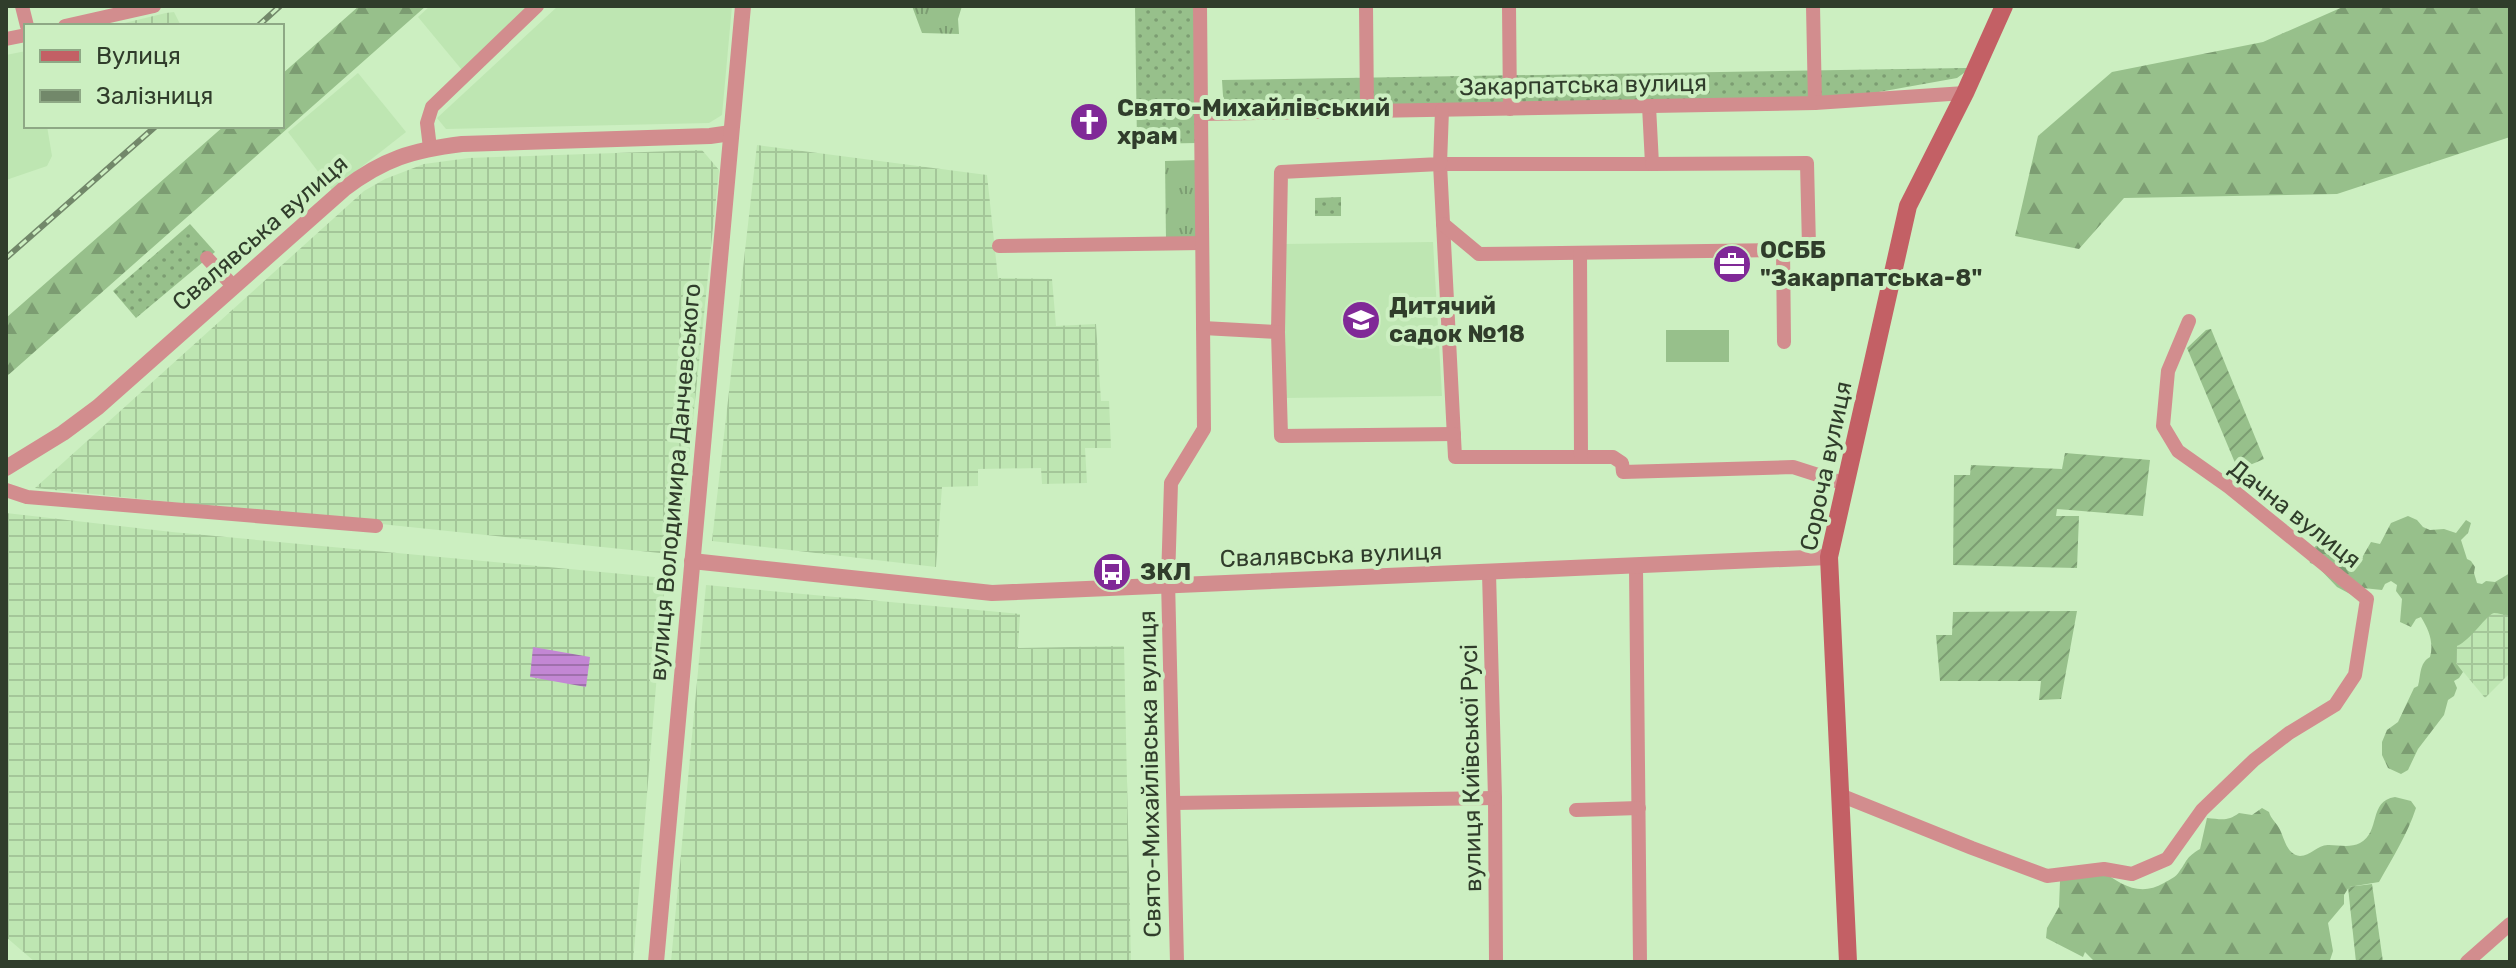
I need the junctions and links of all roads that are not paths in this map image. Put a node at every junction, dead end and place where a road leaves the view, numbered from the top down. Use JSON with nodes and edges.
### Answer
{"nodes":[{"id":1,"x":154,"y":6,"type":"edge"},
{"id":2,"x":537,"y":6,"type":"edge"},
{"id":3,"x":743,"y":6,"type":"edge"},
{"id":4,"x":1200,"y":6,"type":"edge"},
{"id":5,"x":1366,"y":6,"type":"edge"},
{"id":6,"x":1509,"y":6,"type":"edge"},
{"id":7,"x":1813,"y":6,"type":"edge"},
{"id":8,"x":2004,"y":6,"type":"edge"},
{"id":9,"x":74,"y":24,"type":"edge"},
{"id":10,"x":1965,"y":93,"type":"junction"},
{"id":11,"x":1815,"y":103,"type":"junction"},
{"id":12,"x":1649,"y":106,"type":"junction"},
{"id":13,"x":1510,"y":109,"type":"junction"},
{"id":14,"x":1442,"y":110,"type":"junction"},
{"id":15,"x":1367,"y":111,"type":"junction"},
{"id":16,"x":1201,"y":114,"type":"junction"},
{"id":17,"x":731,"y":133,"type":"junction"},
{"id":18,"x":430,"y":148,"type":"junction"},
{"id":19,"x":1440,"y":164,"type":"junction"},
{"id":20,"x":1652,"y":164,"type":"junction"},
{"id":21,"x":1443,"y":224,"type":"junction"},
{"id":22,"x":1202,"y":243,"type":"junction"},
{"id":23,"x":999,"y":246,"type":"dead end"},
{"id":24,"x":1783,"y":250,"type":"junction"},
{"id":25,"x":1580,"y":253,"type":"junction"},
{"id":26,"x":207,"y":258,"type":"dead end"},
{"id":27,"x":234,"y":287,"type":"junction"},
{"id":28,"x":2189,"y":321,"type":"dead end"},
{"id":29,"x":1203,"y":328,"type":"junction"},
{"id":30,"x":1278,"y":332,"type":"junction"},
{"id":31,"x":1784,"y":342,"type":"dead end"},
{"id":32,"x":1454,"y":434,"type":"junction"},
{"id":33,"x":1581,"y":456,"type":"junction"},
{"id":34,"x":6,"y":468,"type":"edge"},
{"id":35,"x":1846,"y":484,"type":"junction"},
{"id":36,"x":6,"y":490,"type":"edge"},
{"id":37,"x":376,"y":526,"type":"dead end"},
{"id":38,"x":1829,"y":557,"type":"junction"},
{"id":39,"x":692,"y":561,"type":"junction"},
{"id":40,"x":1636,"y":567,"type":"junction"},
{"id":41,"x":1489,"y":573,"type":"junction"},
{"id":42,"x":1168,"y":586,"type":"junction"},
{"id":43,"x":1840,"y":795,"type":"junction"},
{"id":44,"x":1495,"y":798,"type":"junction"},
{"id":45,"x":1174,"y":803,"type":"junction"},
{"id":46,"x":1639,"y":808,"type":"junction"},
{"id":47,"x":1576,"y":810,"type":"dead end"},
{"id":48,"x":2510,"y":924,"type":"edge"},
{"id":49,"x":656,"y":962,"type":"edge"},
{"id":50,"x":1177,"y":962,"type":"edge"},
{"id":51,"x":1496,"y":962,"type":"edge"},
{"id":52,"x":1640,"y":962,"type":"edge"},
{"id":53,"x":1848,"y":962,"type":"edge"},
{"id":54,"x":2467,"y":962,"type":"edge"}],
"edges":[{"from":1,"to":9,"type":"street"},
{"from":2,"to":18,"type":"street"},
{"from":3,"to":17,"type":"street","name":"вулиця Володимира Данчевського"},
{"from":4,"to":16,"type":"street","name":"Свято-Михайлівська вулиця"},
{"from":5,"to":15,"type":"street"},
{"from":6,"to":13,"type":"street"},
{"from":7,"to":11,"type":"street"},
{"from":8,"to":10,"type":"main road","name":"Сороча вулиця"},
{"from":10,"to":11,"type":"street","name":"Закарпатська вулиця"},
{"from":10,"to":35,"type":"main road","name":"Сороча вулиця"},
{"from":11,"to":12,"type":"street","name":"Закарпатська вулиця"},
{"from":12,"to":13,"type":"street","name":"Закарпатська вулиця"},
{"from":12,"to":20,"type":"street"},
{"from":13,"to":14,"type":"street","name":"Закарпатська вулиця"},
{"from":14,"to":15,"type":"street","name":"Закарпатська вулиця"},
{"from":14,"to":19,"type":"street"},
{"from":15,"to":16,"type":"street","name":"Закарпатська вулиця"},
{"from":16,"to":22,"type":"street","name":"Свято-Михайлівська вулиця"},
{"from":17,"to":18,"type":"street","name":"Свалявська вулиця"},
{"from":17,"to":39,"type":"street","name":"вулиця Володимира Данчевського"},
{"from":18,"to":27,"type":"street","name":"Свалявська вулиця"},
{"from":19,"to":20,"type":"street"},
{"from":19,"to":21,"type":"street"},
{"from":19,"to":30,"type":"street"},
{"from":20,"to":24,"type":"street"},
{"from":21,"to":25,"type":"street"},
{"from":21,"to":32,"type":"street"},
{"from":22,"to":23,"type":"street"},
{"from":22,"to":29,"type":"street","name":"Свято-Михайлівська вулиця"},
{"from":24,"to":25,"type":"street"},
{"from":24,"to":31,"type":"street"},
{"from":25,"to":33,"type":"street"},
{"from":26,"to":27,"type":"street"},
{"from":27,"to":34,"type":"street","name":"Свалявська вулиця"},
{"from":28,"to":43,"type":"street","name":"Дачна вулиця"},
{"from":29,"to":30,"type":"street"},
{"from":29,"to":42,"type":"street","name":"Свято-Михайлівська вулиця"},
{"from":30,"to":32,"type":"street"},
{"from":32,"to":33,"type":"street"},
{"from":33,"to":35,"type":"street"},
{"from":35,"to":38,"type":"main road","name":"Сороча вулиця"},
{"from":36,"to":37,"type":"street"},
{"from":38,"to":40,"type":"street","name":"Свалявська вулиця"},
{"from":38,"to":43,"type":"main road","name":"Сороча вулиця"},
{"from":39,"to":42,"type":"street","name":"Свалявська вулиця"},
{"from":39,"to":49,"type":"street","name":"вулиця Володимира Данчевського"},
{"from":40,"to":41,"type":"street","name":"Свалявська вулиця"},
{"from":40,"to":46,"type":"street"},
{"from":41,"to":42,"type":"street","name":"Свалявська вулиця"},
{"from":41,"to":44,"type":"street","name":"вулиця Київської Русі"},
{"from":42,"to":45,"type":"street","name":"Свято-Михайлівська вулиця"},
{"from":43,"to":53,"type":"main road","name":"Сороча вулиця"},
{"from":44,"to":45,"type":"street"},
{"from":44,"to":51,"type":"street","name":"вулиця Київської Русі"},
{"from":45,"to":50,"type":"street","name":"Свято-Михайлівська вулиця"},
{"from":46,"to":47,"type":"street"},
{"from":46,"to":52,"type":"street"},
{"from":48,"to":54,"type":"street"}]}
